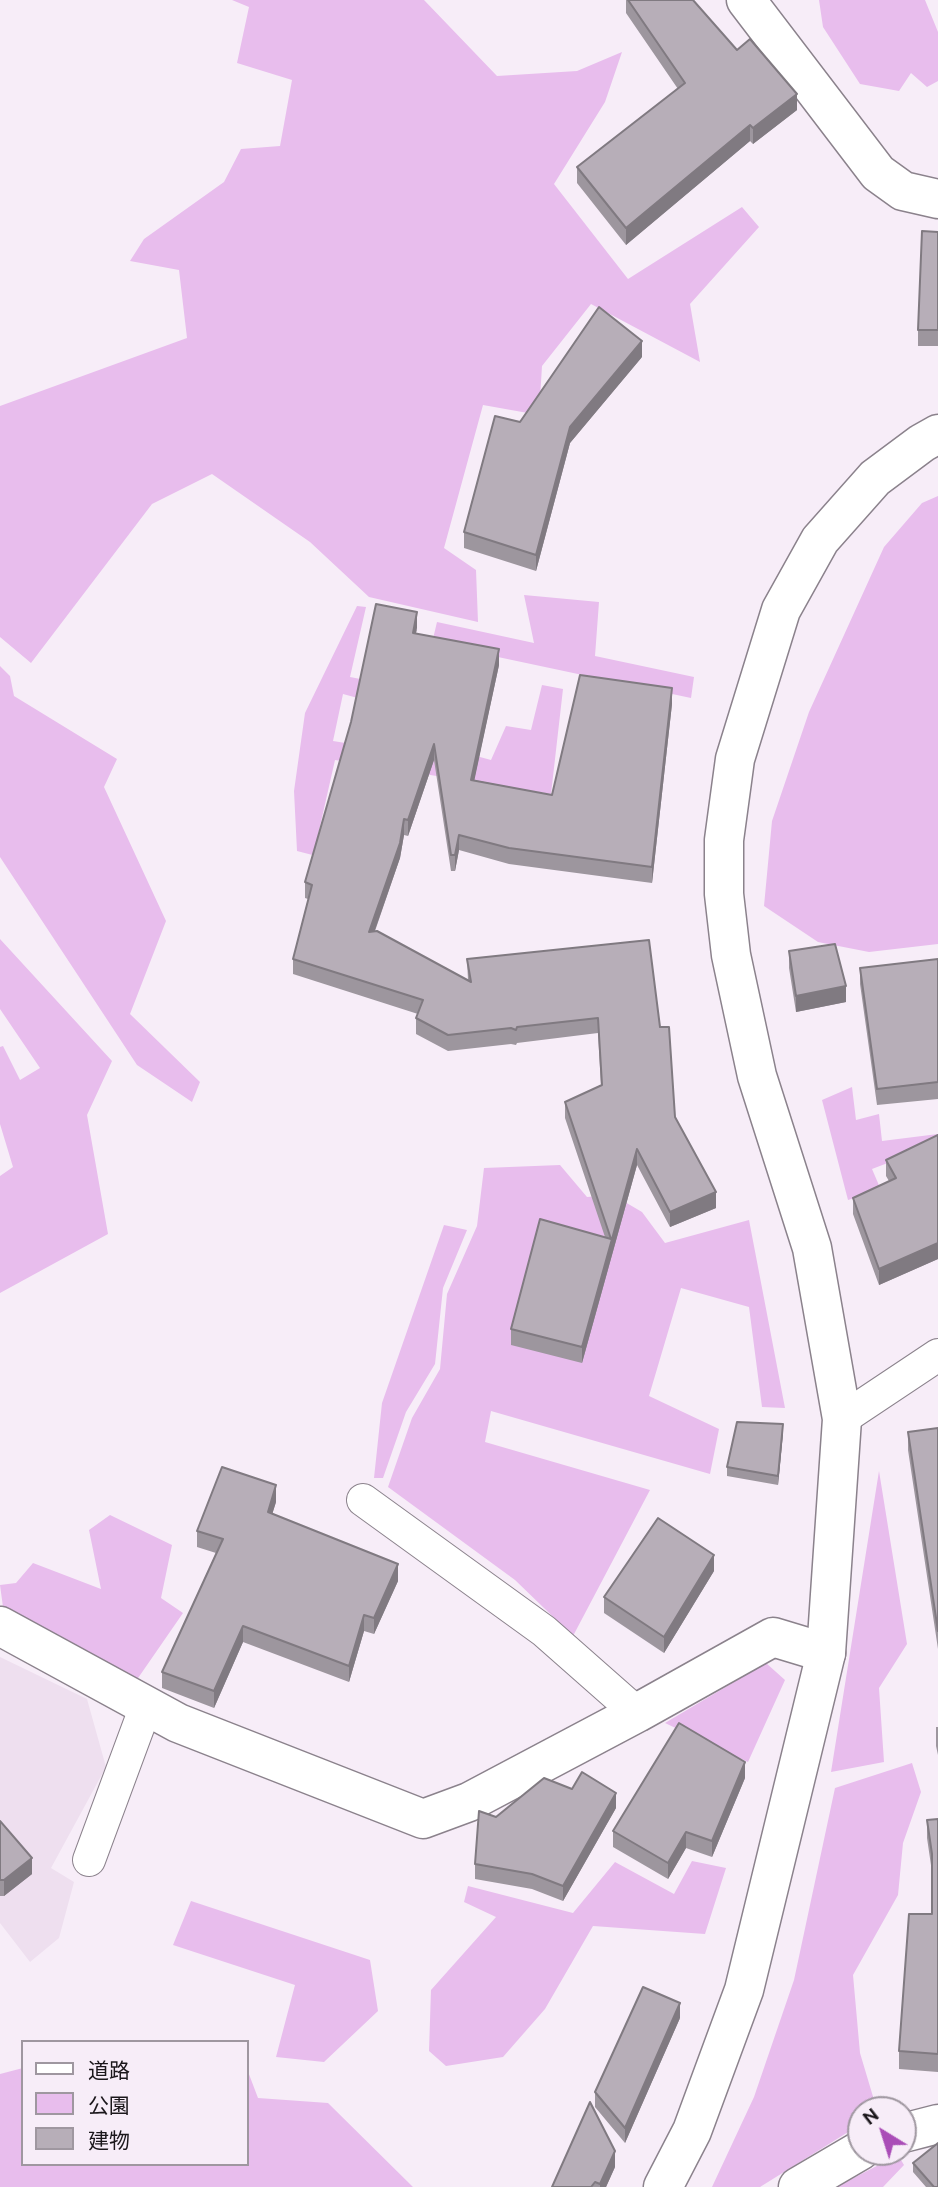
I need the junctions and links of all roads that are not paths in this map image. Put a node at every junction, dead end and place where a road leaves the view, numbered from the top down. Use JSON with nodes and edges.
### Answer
{"nodes":[{"id":1,"x":746,"y":0,"type":"edge"},
{"id":2,"x":938,"y":199,"type":"edge"},
{"id":3,"x":938,"y":434,"type":"edge"},
{"id":4,"x":938,"y":1355,"type":"edge"},
{"id":5,"x":842,"y":1419,"type":"junction"},
{"id":6,"x":363,"y":1500,"type":"dead end"},
{"id":7,"x":0,"y":1626,"type":"edge"},
{"id":8,"x":826,"y":1653,"type":"junction"},
{"id":9,"x":146,"y":1706,"type":"junction"},
{"id":10,"x":637,"y":1713,"type":"junction"},
{"id":11,"x":89,"y":1860,"type":"dead end"},
{"id":12,"x":938,"y":2124,"type":"edge"},
{"id":13,"x":917,"y":2129,"type":"edge"},
{"id":14,"x":847,"y":2158,"type":"edge"},
{"id":15,"x":663,"y":2187,"type":"edge"},
{"id":16,"x":798,"y":2187,"type":"edge"}],
"edges":[{"from":1,"to":2,"type":"street"},
{"from":3,"to":5,"type":"street"},
{"from":4,"to":5,"type":"lane"},
{"from":5,"to":8,"type":"street"},
{"from":6,"to":10,"type":"lane"},
{"from":7,"to":9,"type":"street"},
{"from":8,"to":10,"type":"street"},
{"from":8,"to":15,"type":"street"},
{"from":9,"to":10,"type":"street"},
{"from":9,"to":11,"type":"lane"},
{"from":12,"to":13,"type":"street"},
{"from":14,"to":16,"type":"street"}]}
